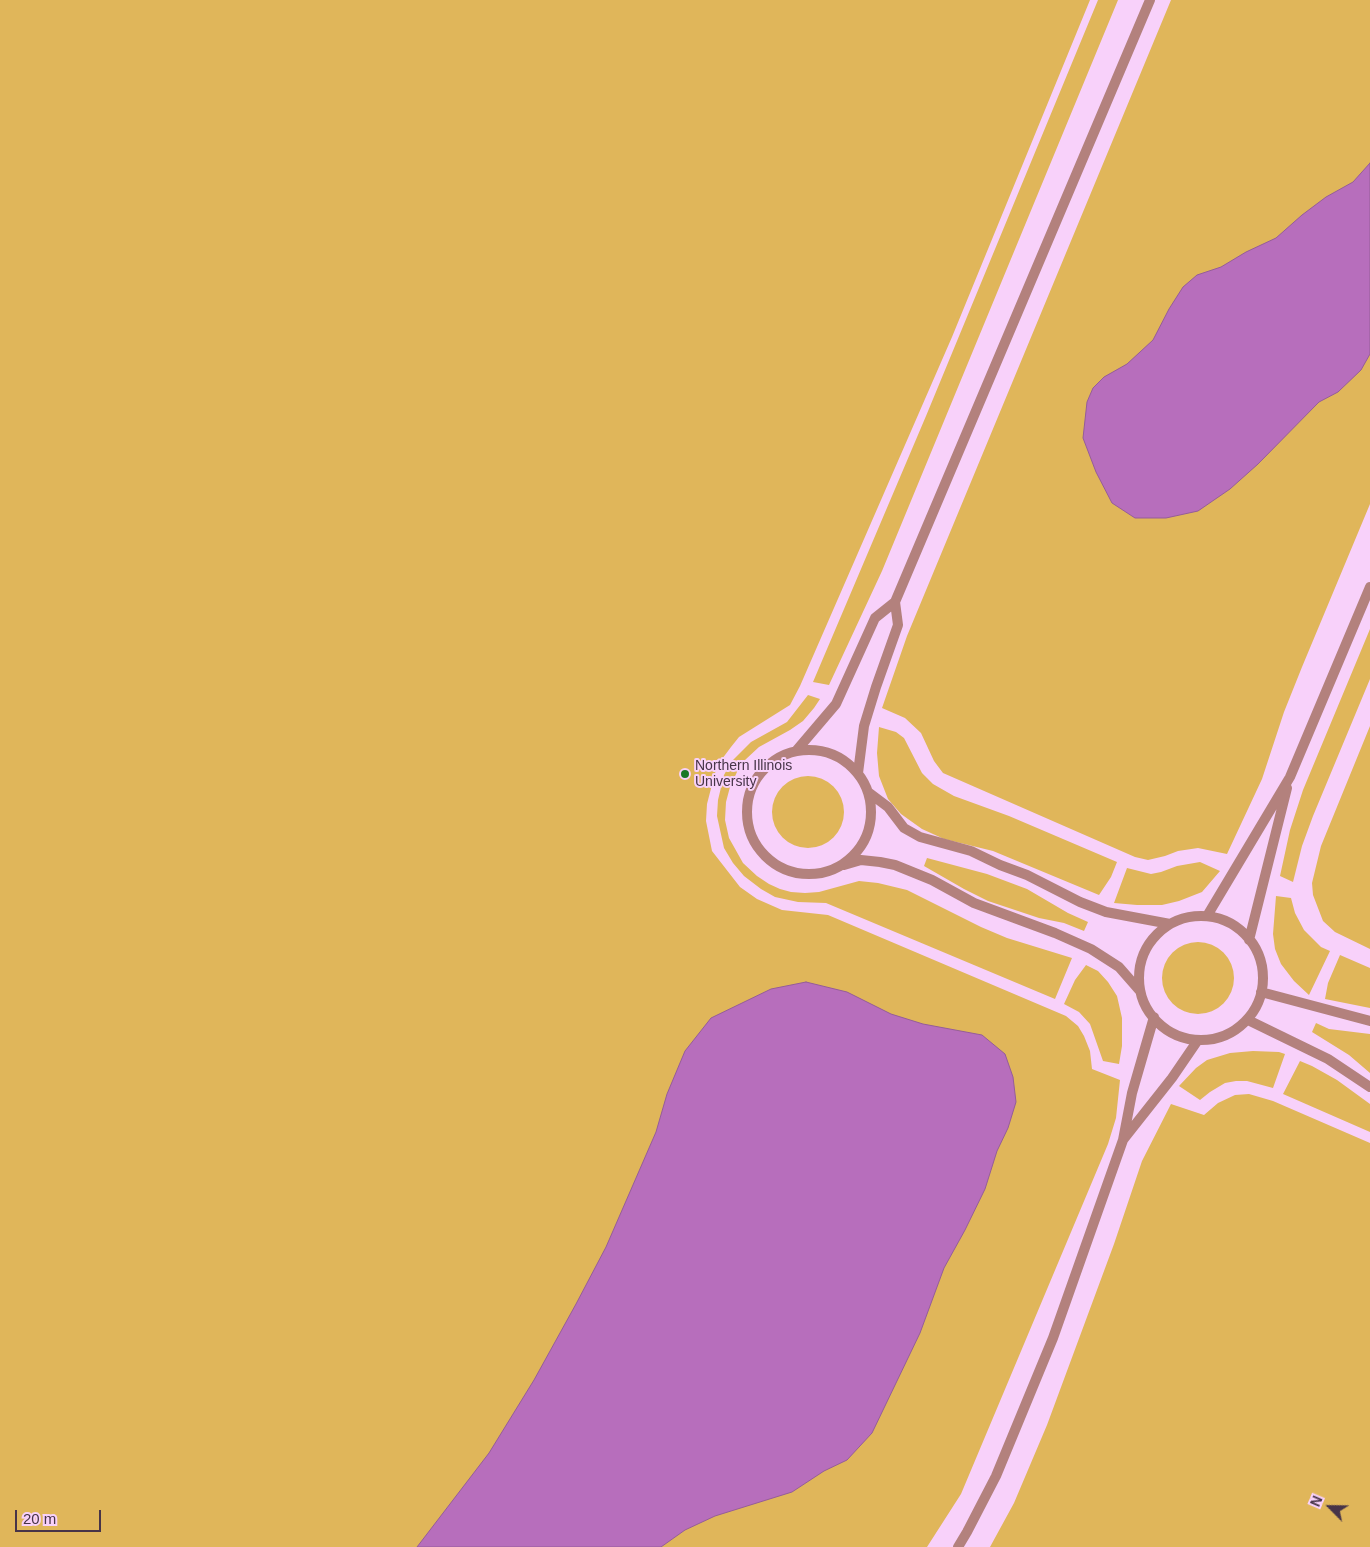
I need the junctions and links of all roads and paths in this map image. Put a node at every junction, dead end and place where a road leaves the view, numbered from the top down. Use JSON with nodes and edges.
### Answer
{"nodes":[{"id":1,"x":1150,"y":0,"type":"edge"},
{"id":2,"x":1370,"y":587,"type":"edge"},
{"id":3,"x":895,"y":602,"type":"junction"},
{"id":4,"x":796,"y":751,"type":"junction"},
{"id":5,"x":858,"y":774,"type":"junction"},
{"id":6,"x":1290,"y":777,"type":"junction"},
{"id":7,"x":868,"y":792,"type":"junction"},
{"id":8,"x":838,"y":867,"type":"junction"},
{"id":9,"x":1207,"y":916,"type":"junction"},
{"id":10,"x":1170,"y":924,"type":"junction"},
{"id":11,"x":1249,"y":940,"type":"junction"},
{"id":12,"x":1140,"y":991,"type":"junction"},
{"id":13,"x":1261,"y":992,"type":"junction"},
{"id":14,"x":1154,"y":1017,"type":"junction"},
{"id":15,"x":1248,"y":1020,"type":"junction"},
{"id":16,"x":1370,"y":1021,"type":"edge"},
{"id":17,"x":1198,"y":1040,"type":"junction"},
{"id":18,"x":1370,"y":1086,"type":"edge"},
{"id":19,"x":1123,"y":1140,"type":"junction"},
{"id":20,"x":958,"y":1547,"type":"edge"}],
"edges":[{"from":1,"to":3,"type":"street"},
{"from":2,"to":6,"type":"street"},
{"from":3,"to":4,"type":"street"},
{"from":3,"to":5,"type":"street"},
{"from":4,"to":5,"type":"street"},
{"from":4,"to":8,"type":"street"},
{"from":5,"to":7,"type":"street"},
{"from":6,"to":9,"type":"street"},
{"from":6,"to":11,"type":"street"},
{"from":7,"to":8,"type":"street"},
{"from":7,"to":10,"type":"street"},
{"from":8,"to":12,"type":"street"},
{"from":9,"to":10,"type":"street"},
{"from":9,"to":11,"type":"street"},
{"from":10,"to":12,"type":"street"},
{"from":11,"to":13,"type":"street"},
{"from":12,"to":14,"type":"street"},
{"from":13,"to":15,"type":"street"},
{"from":13,"to":16,"type":"street"},
{"from":14,"to":17,"type":"street"},
{"from":14,"to":19,"type":"street"},
{"from":15,"to":17,"type":"street"},
{"from":15,"to":18,"type":"street"},
{"from":17,"to":19,"type":"street"},
{"from":19,"to":20,"type":"street"}]}
